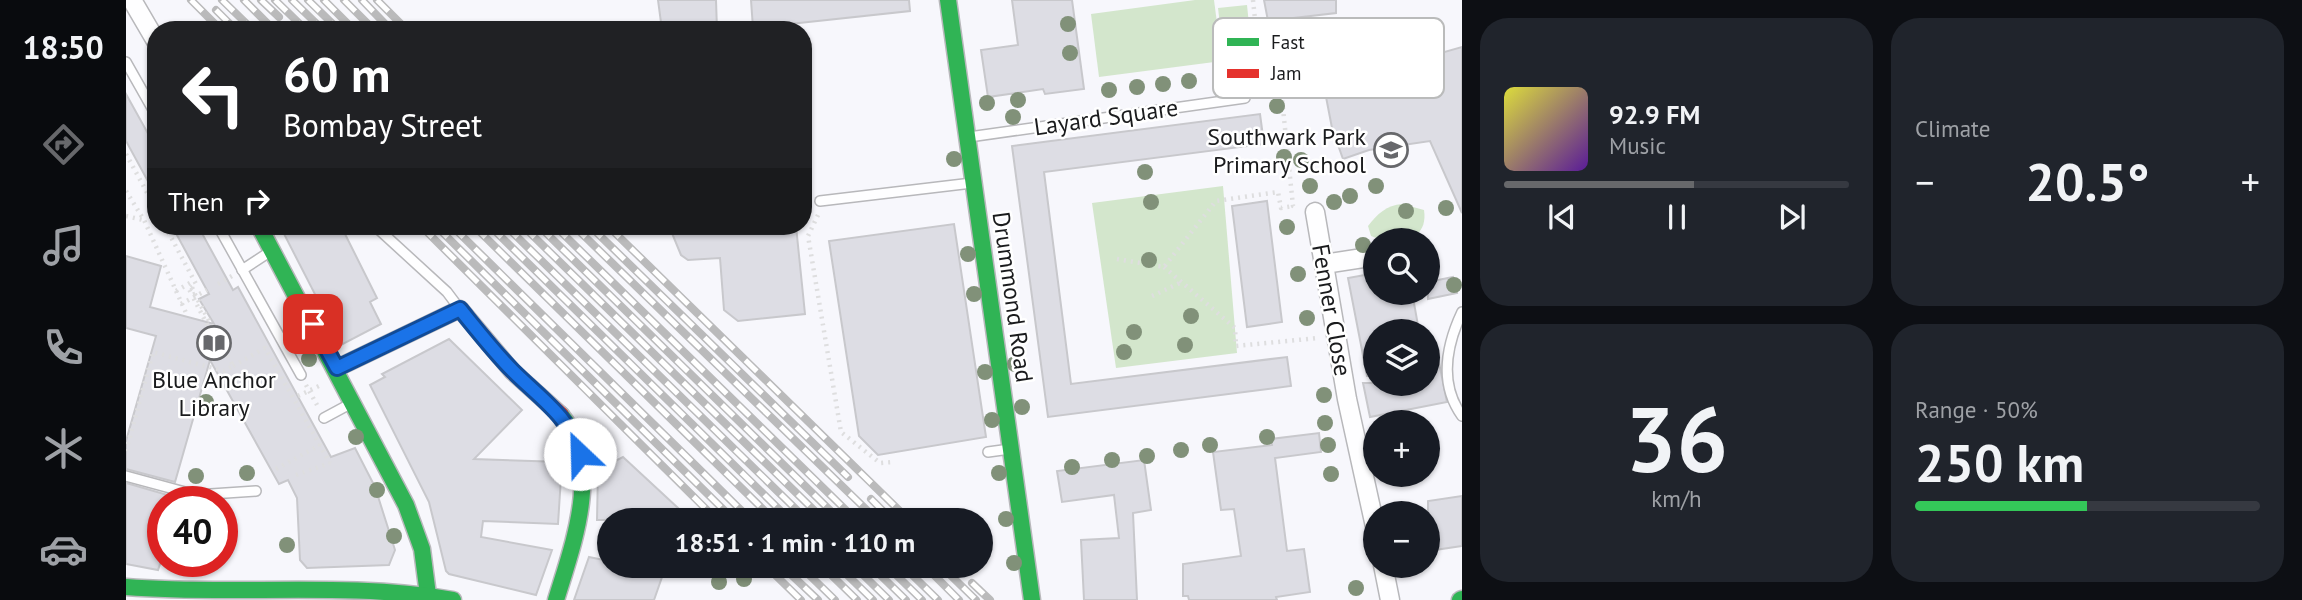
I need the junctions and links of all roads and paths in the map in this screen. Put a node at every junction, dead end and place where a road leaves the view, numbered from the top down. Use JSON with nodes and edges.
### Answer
{"nodes":[{"id":1,"x":132,"y":0,"type":"edge"},
{"id":2,"x":948,"y":0,"type":"edge"},
{"id":3,"x":1253,"y":0,"type":"edge"},
{"id":4,"x":1255,"y":18,"type":"edge"},
{"id":5,"x":147,"y":26,"type":"edge"},
{"id":6,"x":126,"y":62,"type":"edge"},
{"id":7,"x":1245,"y":98,"type":"dead end"},
{"id":8,"x":1280,"y":98,"type":"edge"},
{"id":9,"x":147,"y":100,"type":"edge"},
{"id":10,"x":967,"y":137,"type":"junction"},
{"id":11,"x":126,"y":154,"type":"edge"},
{"id":12,"x":974,"y":183,"type":"junction"},
{"id":13,"x":126,"y":191,"type":"edge"},
{"id":14,"x":147,"y":192,"type":"edge"},
{"id":15,"x":820,"y":201,"type":"joint"},
{"id":16,"x":1293,"y":206,"type":"junction"},
{"id":17,"x":1315,"y":212,"type":"joint"},
{"id":18,"x":126,"y":216,"type":"edge"},
{"id":19,"x":144,"y":220,"type":"junction"},
{"id":20,"x":147,"y":227,"type":"edge"},
{"id":21,"x":812,"y":229,"type":"edge"},
{"id":22,"x":151,"y":235,"type":"edge"},
{"id":23,"x":170,"y":235,"type":"edge"},
{"id":24,"x":223,"y":235,"type":"edge"},
{"id":25,"x":264,"y":235,"type":"edge"},
{"id":26,"x":385,"y":235,"type":"edge"},
{"id":27,"x":809,"y":235,"type":"edge"},
{"id":28,"x":272,"y":250,"type":"junction"},
{"id":29,"x":1363,"y":258,"type":"edge"},
{"id":30,"x":1116,"y":259,"type":"dead end"},
{"id":31,"x":1324,"y":264,"type":"junction"},
{"id":32,"x":1164,"y":267,"type":"junction"},
{"id":33,"x":242,"y":270,"type":"junction"},
{"id":34,"x":1182,"y":282,"type":"junction"},
{"id":35,"x":191,"y":287,"type":"junction"},
{"id":36,"x":207,"y":290,"type":"dead end"},
{"id":37,"x":176,"y":291,"type":"junction"},
{"id":38,"x":193,"y":295,"type":"junction"},
{"id":39,"x":1152,"y":296,"type":"dead end"},
{"id":40,"x":181,"y":304,"type":"junction"},
{"id":41,"x":460,"y":309,"type":"junction"},
{"id":42,"x":1462,"y":312,"type":"edge"},
{"id":43,"x":187,"y":315,"type":"dead end"},
{"id":44,"x":1336,"y":337,"type":"junction"},
{"id":45,"x":216,"y":342,"type":"dead end"},
{"id":46,"x":233,"y":366,"type":"junction"},
{"id":47,"x":337,"y":368,"type":"junction"},
{"id":48,"x":301,"y":375,"type":"dead end"},
{"id":49,"x":353,"y":403,"type":"junction"},
{"id":50,"x":1462,"y":416,"type":"edge"},
{"id":51,"x":324,"y":418,"type":"dead end"},
{"id":52,"x":320,"y":446,"type":"junction"},
{"id":53,"x":1012,"y":449,"type":"junction"},
{"id":54,"x":126,"y":451,"type":"edge"},
{"id":55,"x":988,"y":453,"type":"dead end"},
{"id":56,"x":893,"y":462,"type":"dead end"},
{"id":57,"x":276,"y":469,"type":"dead end"},
{"id":58,"x":296,"y":475,"type":"dead end"},
{"id":59,"x":126,"y":476,"type":"edge"},
{"id":60,"x":256,"y":491,"type":"dead end"},
{"id":61,"x":1370,"y":501,"type":"edge"},
{"id":62,"x":1386,"y":578,"type":"edge"},
{"id":63,"x":126,"y":587,"type":"edge"},
{"id":64,"x":428,"y":595,"type":"junction"},
{"id":65,"x":453,"y":600,"type":"edge"},
{"id":66,"x":556,"y":600,"type":"edge"},
{"id":67,"x":1032,"y":600,"type":"edge"},
{"id":68,"x":1390,"y":600,"type":"edge"}],
"edges":[{"from":1,"to":5,"type":"street"},
{"from":2,"to":10,"type":"street","name":"Drummond Road"},
{"from":3,"to":4,"type":"path"},
{"from":6,"to":9,"type":"lane"},
{"from":7,"to":10,"type":"lane","name":"Layard Square"},
{"from":8,"to":16,"type":"path"},
{"from":10,"to":12,"type":"street","name":"Drummond Road"},
{"from":11,"to":14,"type":"path"},
{"from":12,"to":15,"type":"lane"},
{"from":12,"to":53,"type":"street","name":"Drummond Road"},
{"from":13,"to":19,"type":"path"},
{"from":15,"to":21,"type":"path"},
{"from":16,"to":17,"type":"path"},
{"from":16,"to":32,"type":"path"},
{"from":17,"to":31,"type":"street","name":"Fenner Close"},
{"from":18,"to":19,"type":"path"},
{"from":19,"to":20,"type":"path"},
{"from":22,"to":37,"type":"path"},
{"from":23,"to":35,"type":"path","bridge":true},
{"from":24,"to":33,"type":"lane"},
{"from":25,"to":28,"type":"street"},
{"from":26,"to":41,"type":"lane"},
{"from":27,"to":56,"type":"path"},
{"from":28,"to":33,"type":"lane"},
{"from":28,"to":47,"type":"street"},
{"from":29,"to":31,"type":"street"},
{"from":30,"to":32,"type":"path"},
{"from":31,"to":44,"type":"street","name":"Fenner Close"},
{"from":32,"to":34,"type":"path"},
{"from":33,"to":48,"type":"lane"},
{"from":34,"to":39,"type":"path"},
{"from":34,"to":44,"type":"path"},
{"from":35,"to":38,"type":"path","bridge":true},
{"from":35,"to":46,"type":"path","bridge":true},
{"from":36,"to":40,"type":"path"},
{"from":37,"to":38,"type":"path"},
{"from":37,"to":40,"type":"path"},
{"from":38,"to":45,"type":"path","bridge":true},
{"from":40,"to":43,"type":"path"},
{"from":41,"to":47,"type":"street"},
{"from":41,"to":66,"type":"street"},
{"from":42,"to":50,"type":"lane"},
{"from":44,"to":61,"type":"street","name":"Fenner Close"},
{"from":46,"to":52,"type":"path","bridge":true},
{"from":46,"to":54,"type":"path","bridge":true},
{"from":47,"to":49,"type":"street"},
{"from":49,"to":51,"type":"lane"},
{"from":49,"to":64,"type":"street"},
{"from":52,"to":57,"type":"path"},
{"from":52,"to":58,"type":"path","bridge":true},
{"from":53,"to":55,"type":"lane"},
{"from":53,"to":67,"type":"street","name":"Drummond Road"},
{"from":59,"to":60,"type":"lane"},
{"from":62,"to":68,"type":"street"},
{"from":63,"to":64,"type":"street"},
{"from":64,"to":65,"type":"street"}]}
